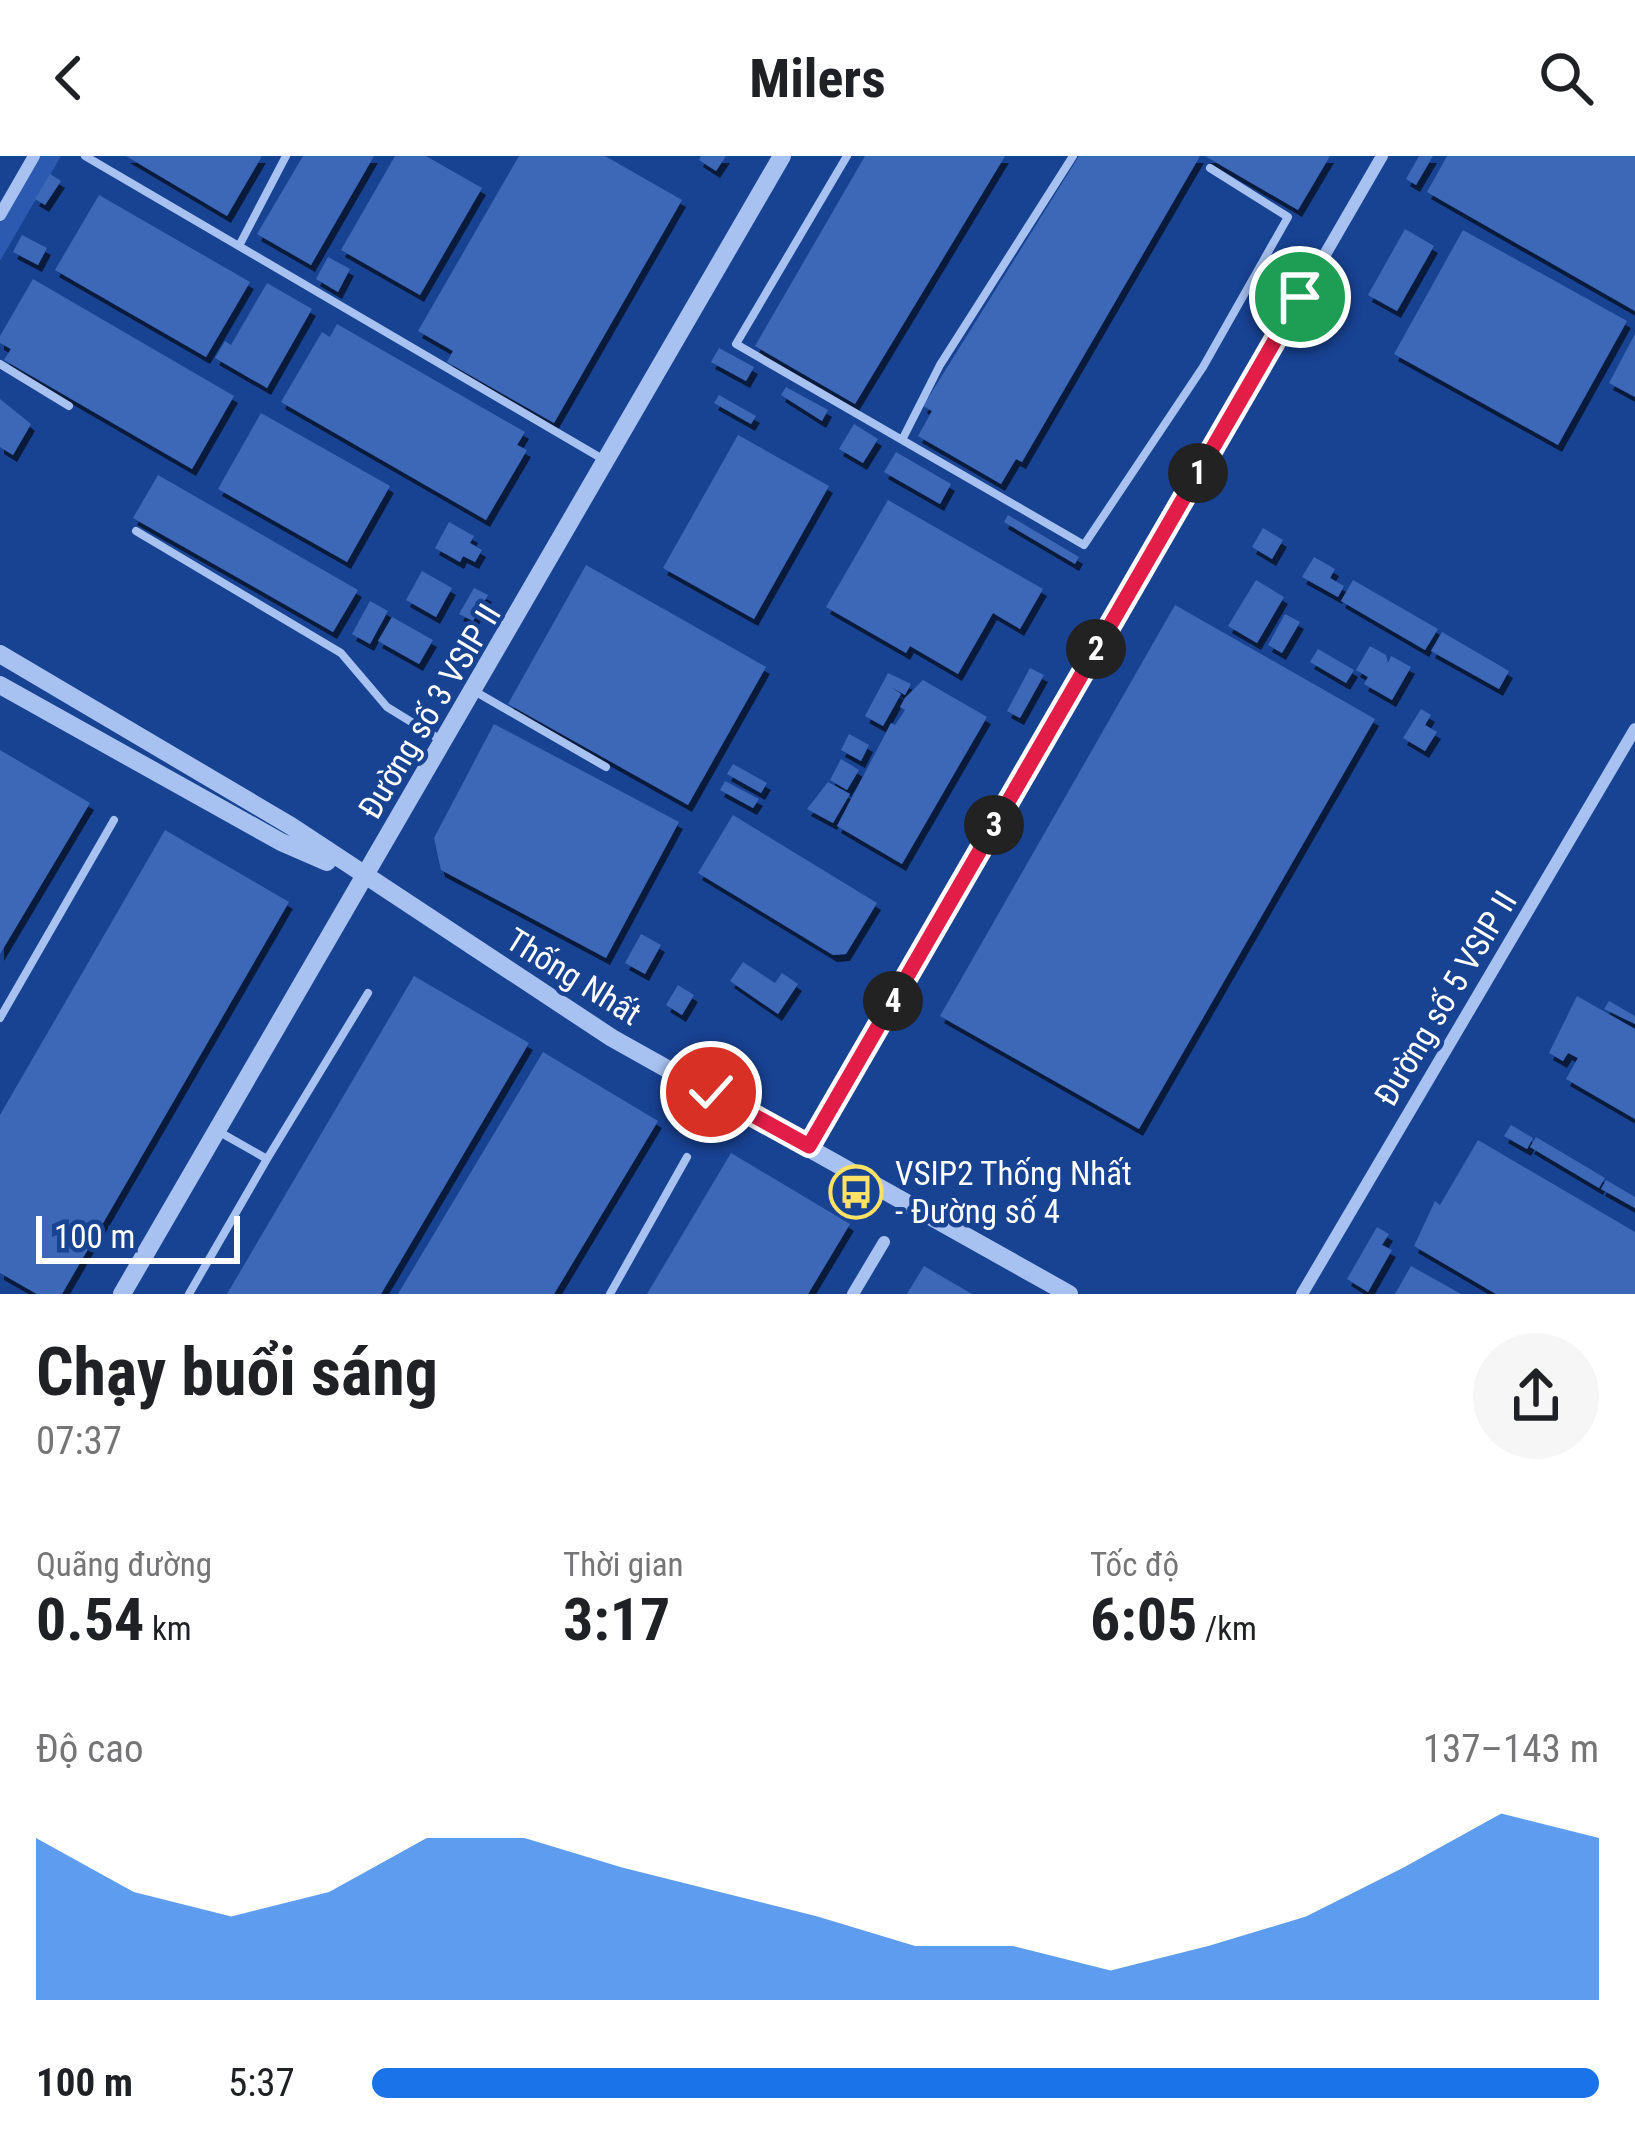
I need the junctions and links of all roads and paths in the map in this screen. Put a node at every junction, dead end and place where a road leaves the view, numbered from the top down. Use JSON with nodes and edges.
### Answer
{"nodes":[{"id":1,"x":34,"y":156,"type":"edge"},
{"id":2,"x":85,"y":156,"type":"edge"},
{"id":3,"x":286,"y":156,"type":"edge"},
{"id":4,"x":782,"y":156,"type":"edge"},
{"id":5,"x":848,"y":156,"type":"edge"},
{"id":6,"x":1072,"y":156,"type":"edge"},
{"id":7,"x":1382,"y":156,"type":"edge"},
{"id":8,"x":1210,"y":168,"type":"dead end"},
{"id":9,"x":0,"y":215,"type":"edge"},
{"id":10,"x":240,"y":244,"type":"junction"},
{"id":11,"x":0,"y":364,"type":"edge"},
{"id":12,"x":69,"y":406,"type":"dead end"},
{"id":13,"x":902,"y":440,"type":"junction"},
{"id":14,"x":608,"y":462,"type":"junction"},
{"id":15,"x":136,"y":531,"type":"dead end"},
{"id":16,"x":0,"y":654,"type":"edge"},
{"id":17,"x":0,"y":685,"type":"edge"},
{"id":18,"x":476,"y":692,"type":"junction"},
{"id":19,"x":1635,"y":729,"type":"edge"},
{"id":20,"x":445,"y":742,"type":"junction"},
{"id":21,"x":606,"y":767,"type":"dead end"},
{"id":22,"x":114,"y":820,"type":"dead end"},
{"id":23,"x":365,"y":878,"type":"junction"},
{"id":24,"x":368,"y":993,"type":"dead end"},
{"id":25,"x":0,"y":1018,"type":"edge"},
{"id":26,"x":216,"y":1130,"type":"junction"},
{"id":27,"x":809,"y":1146,"type":"junction"},
{"id":28,"x":687,"y":1157,"type":"dead end"},
{"id":29,"x":267,"y":1159,"type":"junction"},
{"id":30,"x":884,"y":1242,"type":"dead end"},
{"id":31,"x":122,"y":1294,"type":"edge"},
{"id":32,"x":189,"y":1294,"type":"edge"},
{"id":33,"x":610,"y":1294,"type":"edge"},
{"id":34,"x":853,"y":1294,"type":"edge"},
{"id":35,"x":1069,"y":1294,"type":"edge"},
{"id":36,"x":1302,"y":1294,"type":"edge"}],
"edges":[{"from":1,"to":9,"type":"street"},
{"from":2,"to":10,"type":"lane"},
{"from":3,"to":10,"type":"lane"},
{"from":4,"to":14,"type":"street","name":"Đường số 3 VSIP II"},
{"from":5,"to":13,"type":"lane"},
{"from":6,"to":13,"type":"lane"},
{"from":7,"to":27,"type":"street"},
{"from":8,"to":13,"type":"lane"},
{"from":10,"to":14,"type":"lane"},
{"from":11,"to":12,"type":"lane"},
{"from":14,"to":18,"type":"street","name":"Đường số 3 VSIP II"},
{"from":15,"to":20,"type":"lane"},
{"from":16,"to":23,"type":"street","name":"Thống Nhất"},
{"from":17,"to":23,"type":"street","name":"Thống Nhất"},
{"from":18,"to":20,"type":"street","name":"Đường số 3 VSIP II"},
{"from":18,"to":21,"type":"lane"},
{"from":19,"to":36,"type":"street","name":"Đường số 5 VSIP II"},
{"from":20,"to":23,"type":"street","name":"Đường số 3 VSIP II"},
{"from":22,"to":25,"type":"lane"},
{"from":23,"to":26,"type":"street","name":"Đường số 3 VSIP II"},
{"from":23,"to":27,"type":"street","name":"Thống Nhất"},
{"from":24,"to":29,"type":"lane"},
{"from":26,"to":29,"type":"lane"},
{"from":26,"to":31,"type":"street","name":"Đường số 3 VSIP II"},
{"from":27,"to":35,"type":"street","name":"Thống Nhất"},
{"from":28,"to":33,"type":"lane"},
{"from":29,"to":32,"type":"lane"},
{"from":30,"to":34,"type":"street"}]}
